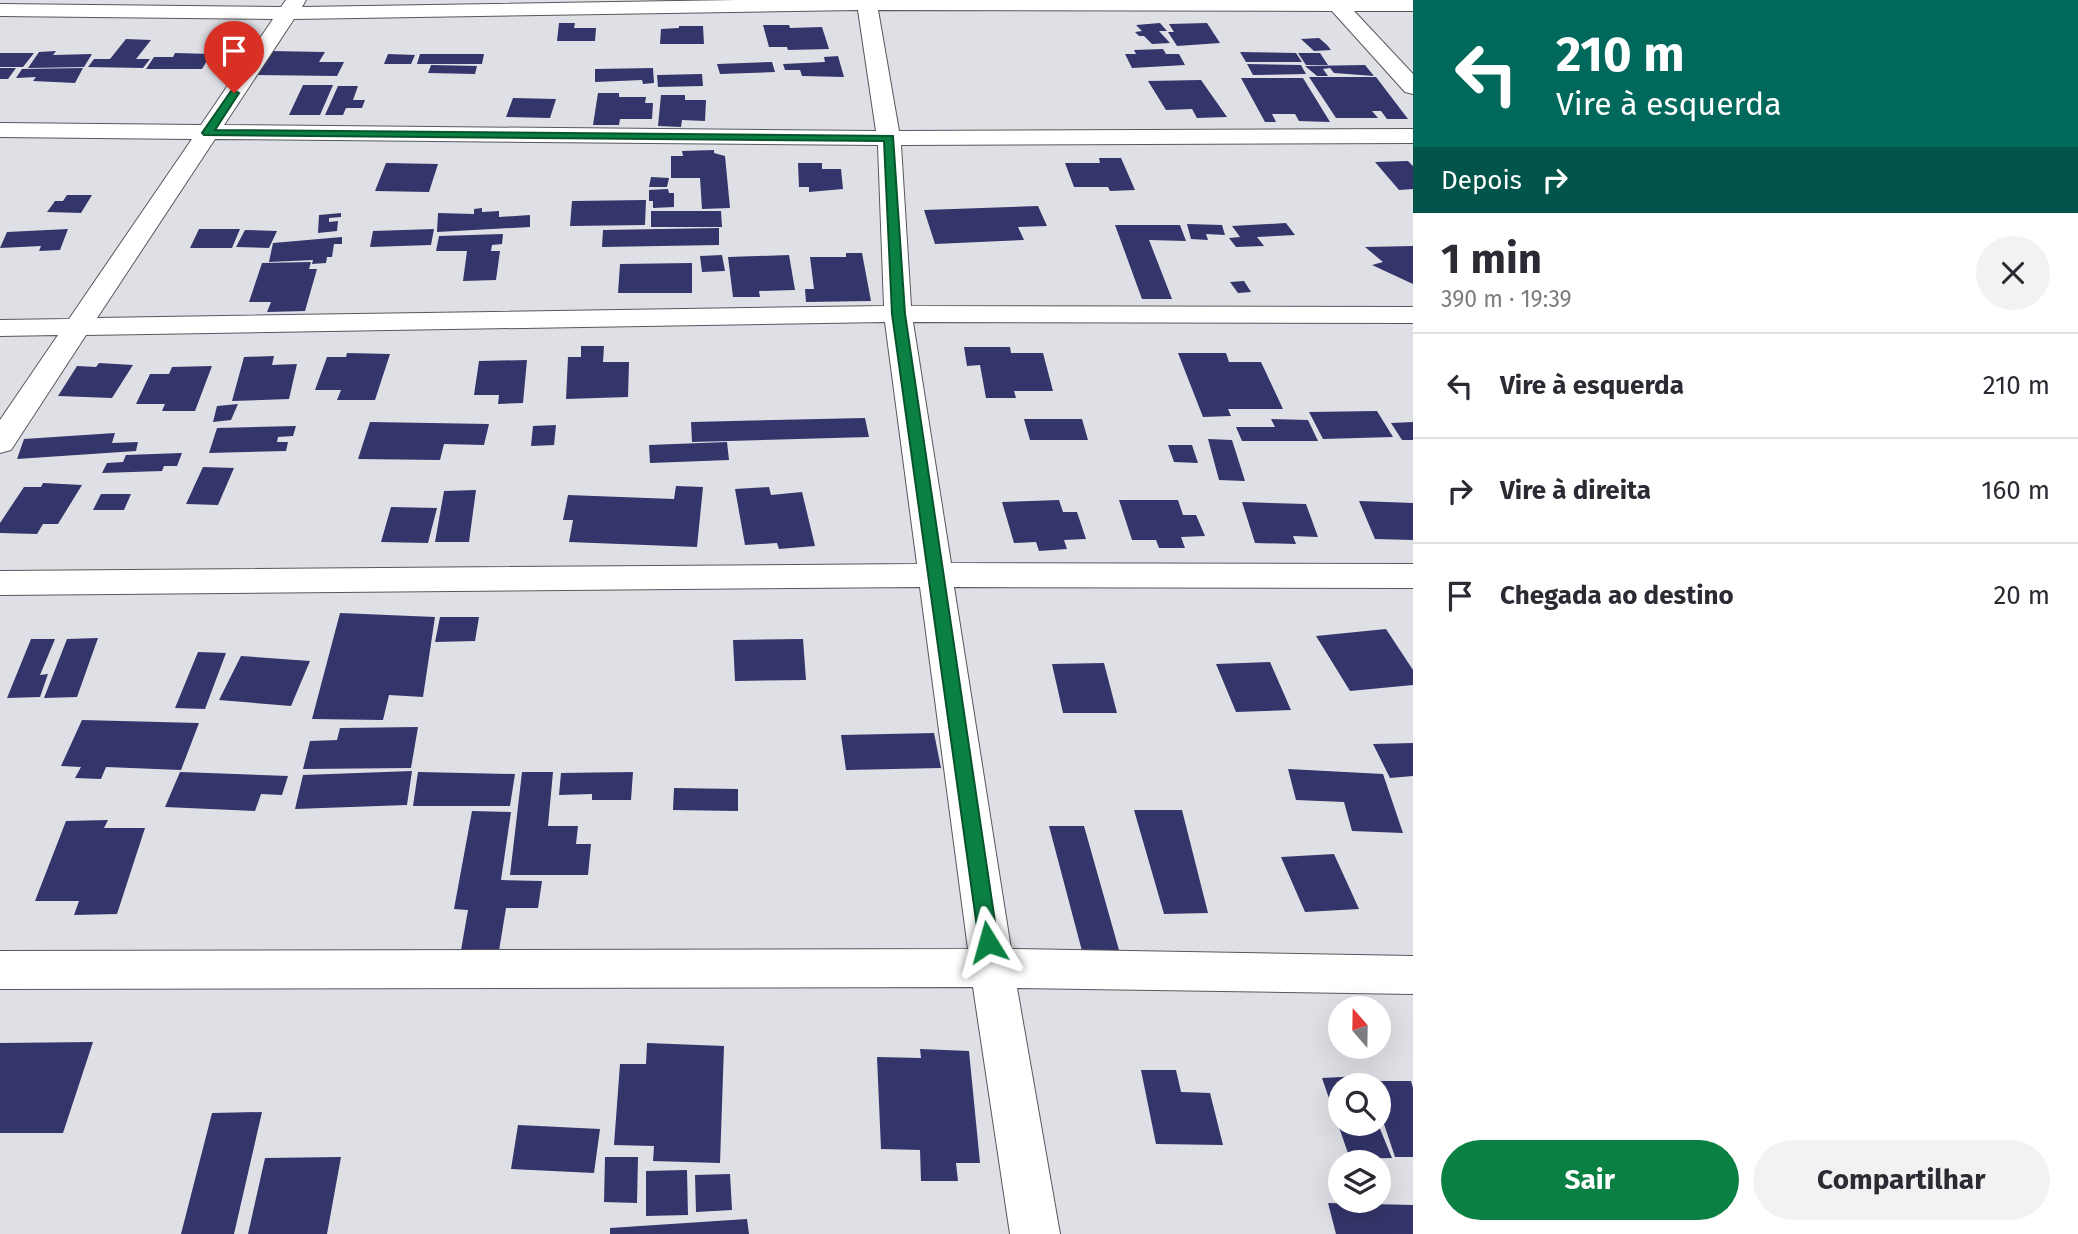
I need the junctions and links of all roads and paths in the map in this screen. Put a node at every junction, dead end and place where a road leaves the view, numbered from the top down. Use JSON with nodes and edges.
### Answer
{"nodes":[{"id":1,"x":867,"y":2,"type":"edge"},
{"id":2,"x":1336,"y":3,"type":"edge"},
{"id":3,"x":1413,"y":5,"type":"edge"},
{"id":4,"x":292,"y":7,"type":"edge"},
{"id":5,"x":0,"y":10,"type":"edge"},
{"id":6,"x":1413,"y":87,"type":"edge"},
{"id":7,"x":0,"y":130,"type":"edge"},
{"id":8,"x":207,"y":133,"type":"junction"},
{"id":9,"x":1413,"y":136,"type":"edge"},
{"id":10,"x":889,"y":138,"type":"junction"},
{"id":11,"x":898,"y":314,"type":"junction"},
{"id":12,"x":1413,"y":315,"type":"edge"},
{"id":13,"x":0,"y":328,"type":"edge"},
{"id":14,"x":76,"y":328,"type":"junction"},
{"id":15,"x":0,"y":443,"type":"edge"},
{"id":16,"x":938,"y":575,"type":"junction"},
{"id":17,"x":1413,"y":576,"type":"edge"},
{"id":18,"x":0,"y":583,"type":"edge"},
{"id":19,"x":992,"y":968,"type":"junction"},
{"id":20,"x":0,"y":970,"type":"edge"},
{"id":21,"x":1413,"y":975,"type":"edge"},
{"id":22,"x":1035,"y":1234,"type":"edge"}],
"edges":[{"from":1,"to":2,"type":"street"},
{"from":1,"to":4,"type":"street"},
{"from":1,"to":10,"type":"street"},
{"from":2,"to":3,"type":"street"},
{"from":2,"to":6,"type":"street"},
{"from":4,"to":5,"type":"street"},
{"from":4,"to":8,"type":"street"},
{"from":7,"to":8,"type":"street"},
{"from":8,"to":10,"type":"street"},
{"from":8,"to":14,"type":"street"},
{"from":9,"to":10,"type":"street"},
{"from":10,"to":11,"type":"street"},
{"from":11,"to":12,"type":"street"},
{"from":11,"to":14,"type":"street"},
{"from":11,"to":16,"type":"street"},
{"from":13,"to":14,"type":"street"},
{"from":14,"to":15,"type":"street"},
{"from":16,"to":17,"type":"street"},
{"from":16,"to":18,"type":"street"},
{"from":16,"to":19,"type":"street"},
{"from":19,"to":20,"type":"street"},
{"from":19,"to":21,"type":"street"},
{"from":19,"to":22,"type":"street"}]}
